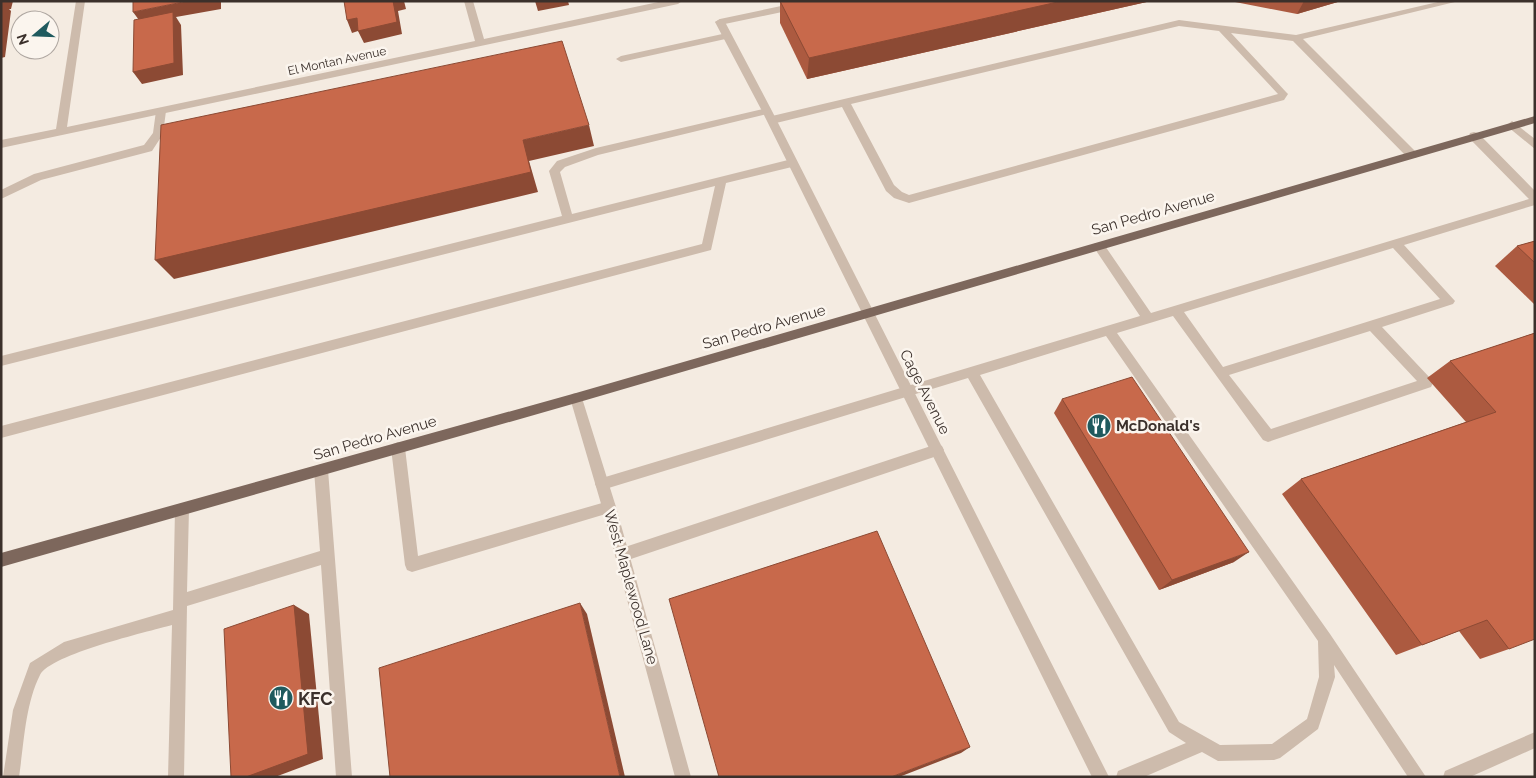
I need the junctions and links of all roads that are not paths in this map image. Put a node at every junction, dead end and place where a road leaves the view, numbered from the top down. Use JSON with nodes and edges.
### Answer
{"nodes":[{"id":1,"x":81,"y":1,"type":"edge"},
{"id":2,"x":468,"y":1,"type":"edge"},
{"id":3,"x":678,"y":1,"type":"edge"},
{"id":4,"x":820,"y":1,"type":"edge"},
{"id":5,"x":1455,"y":1,"type":"edge"},
{"id":6,"x":1222,"y":28,"type":"junction"},
{"id":7,"x":727,"y":36,"type":"junction"},
{"id":8,"x":1296,"y":38,"type":"junction"},
{"id":9,"x":480,"y":43,"type":"junction"},
{"id":10,"x":621,"y":59,"type":"dead end"},
{"id":11,"x":845,"y":102,"type":"junction"},
{"id":12,"x":161,"y":111,"type":"junction"},
{"id":13,"x":770,"y":115,"type":"junction"},
{"id":14,"x":1535,"y":119,"type":"edge"},
{"id":15,"x":1512,"y":125,"type":"junction"},
{"id":16,"x":61,"y":132,"type":"junction"},
{"id":17,"x":1474,"y":136,"type":"junction"},
{"id":18,"x":1,"y":144,"type":"edge"},
{"id":19,"x":1535,"y":145,"type":"edge"},
{"id":20,"x":1412,"y":155,"type":"junction"},
{"id":21,"x":792,"y":163,"type":"junction"},
{"id":22,"x":721,"y":181,"type":"junction"},
{"id":23,"x":1,"y":195,"type":"edge"},
{"id":24,"x":1535,"y":200,"type":"edge"},
{"id":25,"x":568,"y":219,"type":"junction"},
{"id":26,"x":1396,"y":244,"type":"junction"},
{"id":27,"x":1099,"y":246,"type":"junction"},
{"id":28,"x":1176,"y":311,"type":"junction"},
{"id":29,"x":868,"y":313,"type":"junction"},
{"id":30,"x":1149,"y":319,"type":"junction"},
{"id":31,"x":1372,"y":324,"type":"junction"},
{"id":32,"x":1109,"y":331,"type":"junction"},
{"id":33,"x":1,"y":361,"type":"edge"},
{"id":34,"x":972,"y":373,"type":"junction"},
{"id":35,"x":1220,"y":373,"type":"junction"},
{"id":36,"x":907,"y":393,"type":"junction"},
{"id":37,"x":576,"y":398,"type":"junction"},
{"id":38,"x":1,"y":432,"type":"edge"},
{"id":39,"x":398,"y":448,"type":"junction"},
{"id":40,"x":937,"y":450,"type":"junction"},
{"id":41,"x":321,"y":470,"type":"junction"},
{"id":42,"x":602,"y":484,"type":"junction"},
{"id":43,"x":609,"y":507,"type":"junction"},
{"id":44,"x":182,"y":509,"type":"junction"},
{"id":45,"x":327,"y":556,"type":"junction"},
{"id":46,"x":622,"y":556,"type":"junction"},
{"id":47,"x":1,"y":560,"type":"edge"},
{"id":48,"x":180,"y":608,"type":"junction"},
{"id":49,"x":1325,"y":639,"type":"junction"},
{"id":50,"x":1535,"y":740,"type":"edge"},
{"id":51,"x":1202,"y":744,"type":"junction"},
{"id":52,"x":10,"y":777,"type":"edge"},
{"id":53,"x":176,"y":777,"type":"edge"},
{"id":54,"x":344,"y":777,"type":"edge"},
{"id":55,"x":684,"y":777,"type":"edge"},
{"id":56,"x":1101,"y":777,"type":"edge"},
{"id":57,"x":1124,"y":777,"type":"edge"},
{"id":58,"x":1418,"y":777,"type":"edge"},
{"id":59,"x":1451,"y":777,"type":"edge"}],
"edges":[{"from":1,"to":16,"type":"street"},
{"from":2,"to":9,"type":"street"},
{"from":3,"to":9,"type":"street","name":"El Montan Avenue"},
{"from":4,"to":7,"type":"street","name":"Cage Avenue"},
{"from":5,"to":8,"type":"street"},
{"from":6,"to":8,"type":"street"},
{"from":6,"to":11,"type":"street"},
{"from":6,"to":11,"type":"street"},
{"from":7,"to":10,"type":"street"},
{"from":7,"to":13,"type":"street","name":"Cage Avenue"},
{"from":8,"to":20,"type":"street"},
{"from":9,"to":12,"type":"street","name":"El Montan Avenue"},
{"from":11,"to":13,"type":"street"},
{"from":12,"to":16,"type":"street","name":"El Montan Avenue"},
{"from":12,"to":23,"type":"street"},
{"from":13,"to":21,"type":"street","name":"Cage Avenue"},
{"from":13,"to":25,"type":"street"},
{"from":14,"to":15,"type":"main road","name":"San Pedro Avenue"},
{"from":15,"to":17,"type":"main road","name":"San Pedro Avenue"},
{"from":15,"to":19,"type":"street"},
{"from":16,"to":18,"type":"street","name":"El Montan Avenue"},
{"from":17,"to":20,"type":"main road","name":"San Pedro Avenue"},
{"from":17,"to":24,"type":"street"},
{"from":20,"to":27,"type":"main road","name":"San Pedro Avenue"},
{"from":21,"to":22,"type":"street"},
{"from":21,"to":29,"type":"street","name":"Cage Avenue"},
{"from":22,"to":25,"type":"street"},
{"from":22,"to":38,"type":"street"},
{"from":24,"to":26,"type":"street"},
{"from":25,"to":33,"type":"street"},
{"from":26,"to":28,"type":"street"},
{"from":26,"to":31,"type":"street"},
{"from":27,"to":29,"type":"main road","name":"San Pedro Avenue"},
{"from":27,"to":30,"type":"street"},
{"from":28,"to":30,"type":"street"},
{"from":28,"to":35,"type":"street"},
{"from":29,"to":36,"type":"street","name":"Cage Avenue"},
{"from":29,"to":37,"type":"main road","name":"San Pedro Avenue"},
{"from":30,"to":32,"type":"street"},
{"from":31,"to":35,"type":"street"},
{"from":31,"to":35,"type":"street"},
{"from":32,"to":34,"type":"street"},
{"from":32,"to":49,"type":"street"},
{"from":34,"to":36,"type":"street"},
{"from":34,"to":51,"type":"street"},
{"from":36,"to":40,"type":"street","name":"Cage Avenue"},
{"from":36,"to":42,"type":"street"},
{"from":37,"to":39,"type":"main road","name":"San Pedro Avenue"},
{"from":37,"to":42,"type":"street","name":"West Maplewood Lane"},
{"from":39,"to":41,"type":"main road","name":"San Pedro Avenue"},
{"from":39,"to":43,"type":"street"},
{"from":40,"to":46,"type":"street"},
{"from":40,"to":56,"type":"street","name":"Cage Avenue"},
{"from":41,"to":44,"type":"main road","name":"San Pedro Avenue"},
{"from":41,"to":45,"type":"street"},
{"from":42,"to":43,"type":"street","name":"West Maplewood Lane"},
{"from":43,"to":46,"type":"street","name":"West Maplewood Lane"},
{"from":44,"to":47,"type":"main road","name":"San Pedro Avenue"},
{"from":44,"to":48,"type":"street"},
{"from":45,"to":48,"type":"street"},
{"from":45,"to":54,"type":"street"},
{"from":46,"to":55,"type":"street","name":"West Maplewood Lane"},
{"from":48,"to":52,"type":"street"},
{"from":48,"to":53,"type":"street"},
{"from":49,"to":51,"type":"street"},
{"from":49,"to":58,"type":"street"},
{"from":50,"to":59,"type":"street"},
{"from":51,"to":57,"type":"street"}]}
